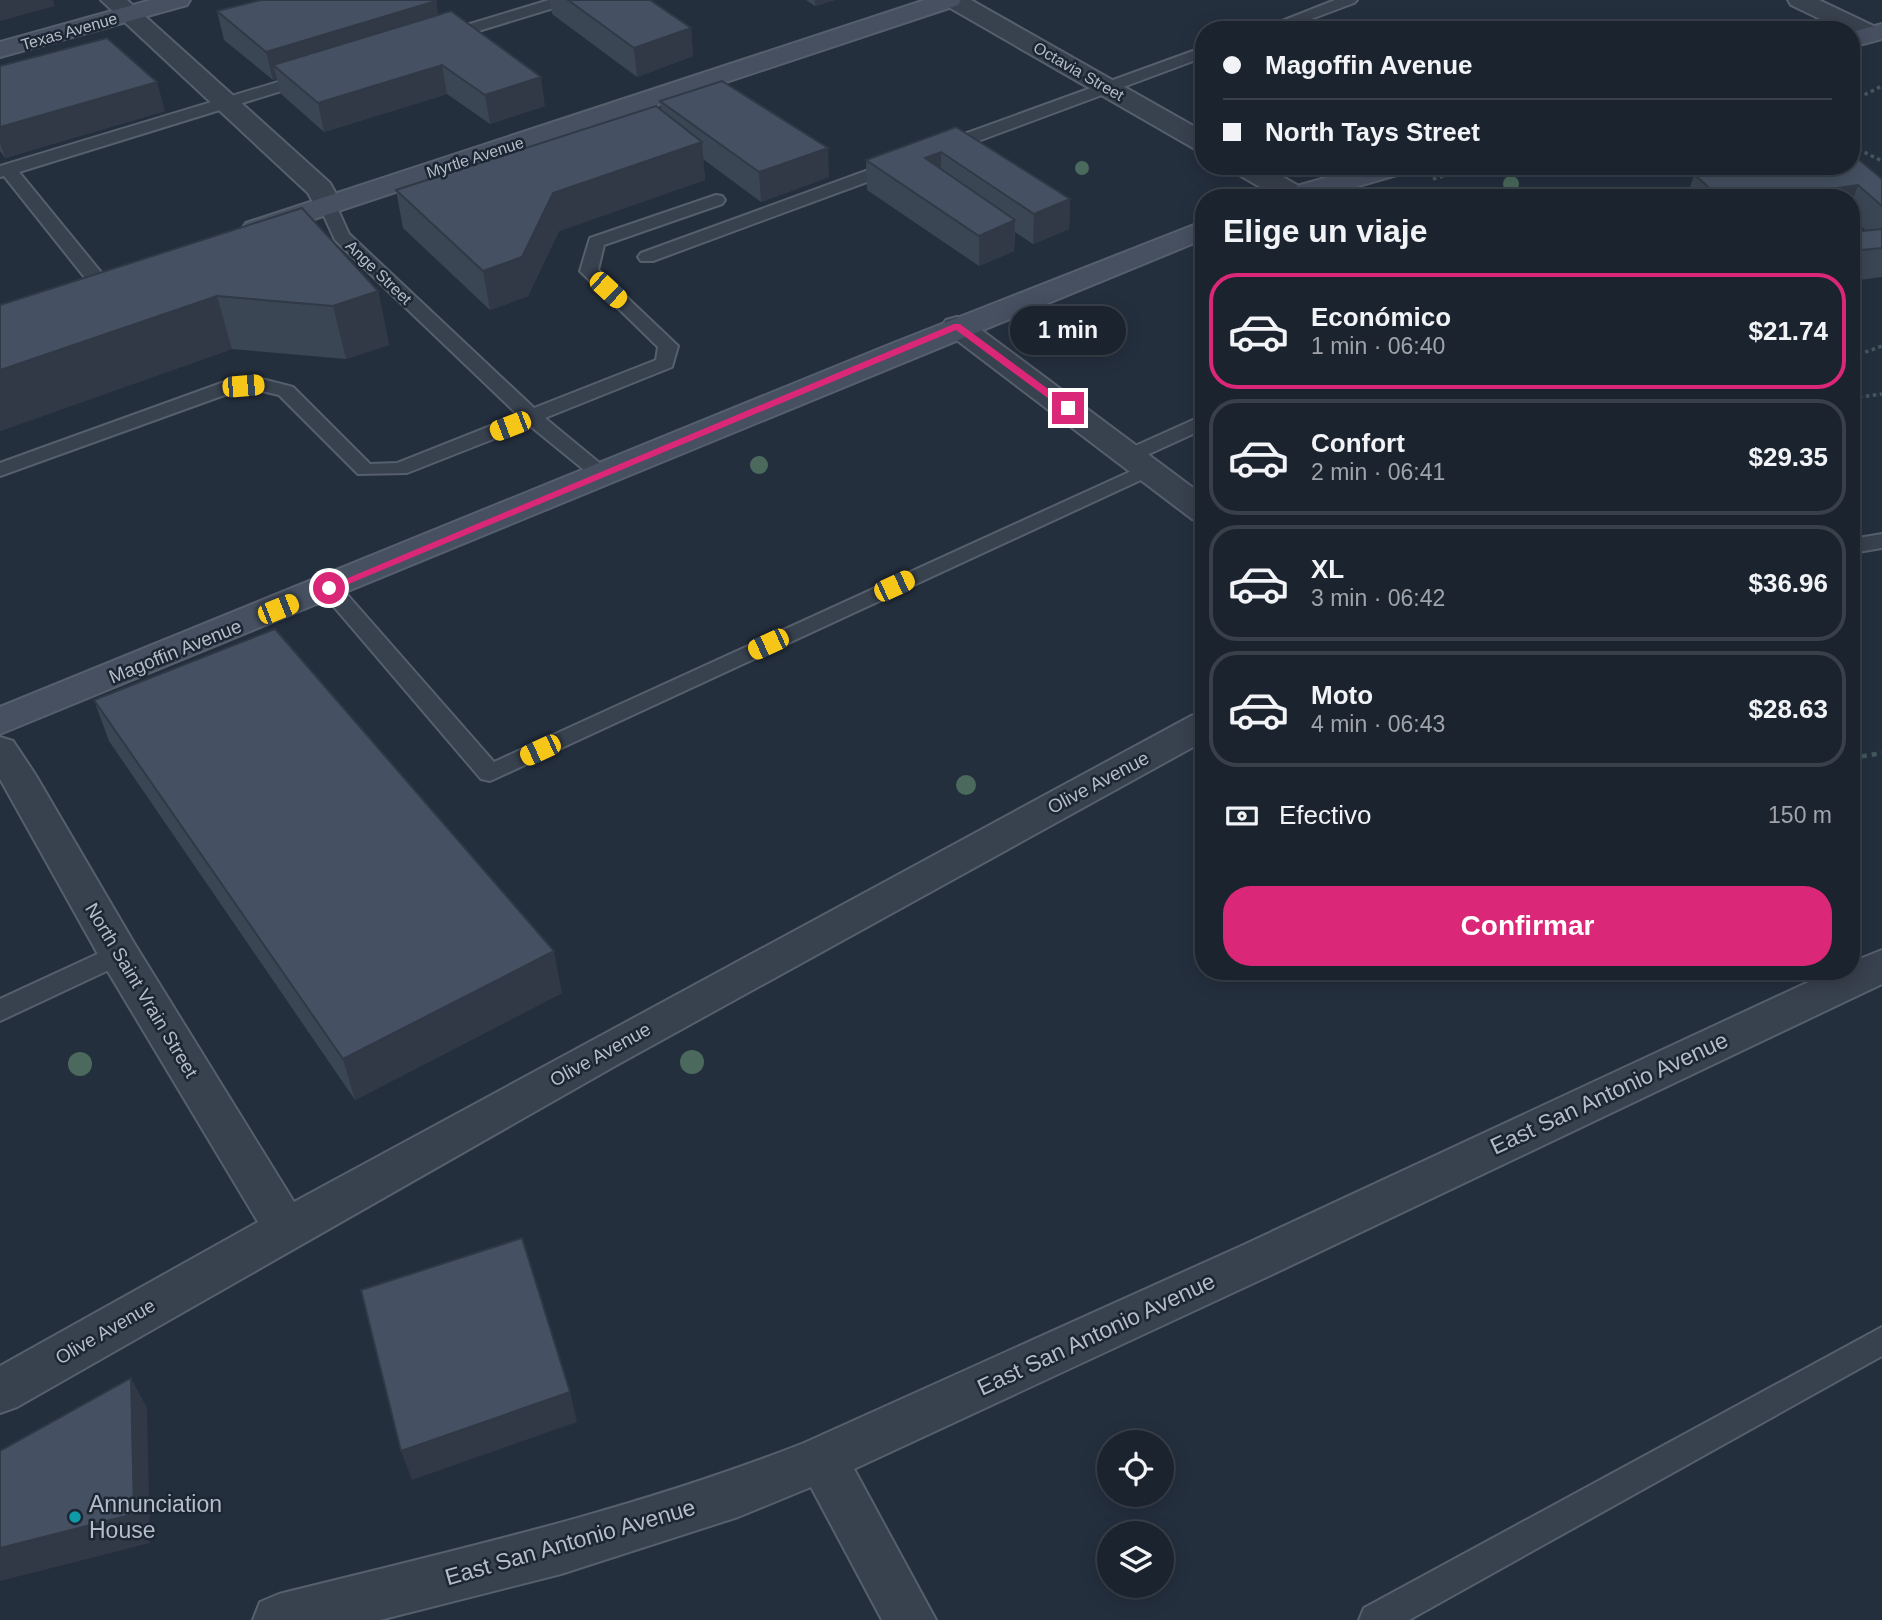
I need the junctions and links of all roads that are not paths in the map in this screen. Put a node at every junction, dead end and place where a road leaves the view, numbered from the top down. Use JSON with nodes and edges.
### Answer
{"nodes":[{"id":1,"x":178,"y":0,"type":"edge"},
{"id":2,"x":565,"y":0,"type":"edge"},
{"id":3,"x":951,"y":0,"type":"edge"},
{"id":4,"x":1349,"y":0,"type":"edge"},
{"id":5,"x":1800,"y":0,"type":"edge"},
{"id":6,"x":120,"y":7,"type":"edge"},
{"id":7,"x":1292,"y":21,"type":"edge"},
{"id":8,"x":1842,"y":21,"type":"edge"},
{"id":9,"x":421,"y":44,"type":"edge"},
{"id":10,"x":0,"y":50,"type":"edge"},
{"id":11,"x":1195,"y":55,"type":"edge"},
{"id":12,"x":329,"y":72,"type":"edge"},
{"id":13,"x":1107,"y":87,"type":"junction"},
{"id":14,"x":225,"y":104,"type":"junction"},
{"id":15,"x":1195,"y":138,"type":"edge"},
{"id":16,"x":4,"y":171,"type":"edge"},
{"id":17,"x":1258,"y":175,"type":"edge"},
{"id":18,"x":1365,"y":175,"type":"edge"},
{"id":19,"x":1279,"y":189,"type":"edge"},
{"id":20,"x":1315,"y":189,"type":"edge"},
{"id":21,"x":716,"y":200,"type":"dead end"},
{"id":22,"x":328,"y":205,"type":"junction"},
{"id":23,"x":1195,"y":233,"type":"edge"},
{"id":24,"x":226,"y":239,"type":"edge"},
{"id":25,"x":647,"y":257,"type":"dead end"},
{"id":26,"x":123,"y":272,"type":"edge"},
{"id":27,"x":85,"y":284,"type":"joint"},
{"id":28,"x":957,"y":326,"type":"junction"},
{"id":29,"x":532,"y":417,"type":"junction"},
{"id":30,"x":1195,"y":427,"type":"edge"},
{"id":31,"x":1140,"y":462,"type":"junction"},
{"id":32,"x":0,"y":470,"type":"edge"},
{"id":33,"x":601,"y":474,"type":"junction"},
{"id":34,"x":1195,"y":505,"type":"edge"},
{"id":35,"x":1882,"y":541,"type":"edge"},
{"id":36,"x":1860,"y":545,"type":"edge"},
{"id":37,"x":329,"y":588,"type":"junction"},
{"id":38,"x":0,"y":721,"type":"edge"},
{"id":39,"x":1195,"y":730,"type":"edge"},
{"id":40,"x":0,"y":750,"type":"edge"},
{"id":41,"x":119,"y":954,"type":"junction"},
{"id":42,"x":1848,"y":980,"type":"edge"},
{"id":43,"x":0,"y":1011,"type":"edge"},
{"id":44,"x":286,"y":1228,"type":"junction"},
{"id":45,"x":1882,"y":1340,"type":"edge"},
{"id":46,"x":0,"y":1391,"type":"edge"},
{"id":47,"x":822,"y":1459,"type":"junction"},
{"id":48,"x":279,"y":1620,"type":"edge"},
{"id":49,"x":910,"y":1620,"type":"edge"},
{"id":50,"x":1376,"y":1620,"type":"edge"}],
"edges":[{"from":1,"to":6,"type":"street","name":"Texas Avenue"},
{"from":2,"to":9,"type":"lane"},
{"from":3,"to":13,"type":"street","name":"Octavia Street"},
{"from":3,"to":22,"type":"street","name":"Myrtle Avenue"},
{"from":4,"to":7,"type":"lane"},
{"from":5,"to":8,"type":"street"},
{"from":6,"to":10,"type":"street","name":"Texas Avenue"},
{"from":6,"to":14,"type":"street","name":"Ange Street"},
{"from":11,"to":13,"type":"lane"},
{"from":12,"to":14,"type":"lane"},
{"from":13,"to":15,"type":"street","name":"Octavia Street"},
{"from":13,"to":25,"type":"lane"},
{"from":14,"to":16,"type":"lane"},
{"from":14,"to":22,"type":"street","name":"Ange Street"},
{"from":16,"to":27,"type":"lane"},
{"from":17,"to":19,"type":"street"},
{"from":18,"to":20,"type":"street"},
{"from":21,"to":29,"type":"lane"},
{"from":22,"to":24,"type":"street","name":"Myrtle Avenue"},
{"from":22,"to":29,"type":"lane","name":"Ange Street"},
{"from":23,"to":28,"type":"street","name":"Magoffin Avenue"},
{"from":26,"to":27,"type":"street"},
{"from":28,"to":31,"type":"street"},
{"from":28,"to":33,"type":"street","name":"Magoffin Avenue"},
{"from":29,"to":32,"type":"lane"},
{"from":29,"to":33,"type":"lane","name":"Ange Street"},
{"from":30,"to":31,"type":"lane"},
{"from":31,"to":34,"type":"street"},
{"from":31,"to":37,"type":"lane"},
{"from":33,"to":37,"type":"street","name":"Magoffin Avenue"},
{"from":35,"to":36,"type":"lane"},
{"from":37,"to":38,"type":"street","name":"Magoffin Avenue"},
{"from":39,"to":44,"type":"street","name":"Olive Avenue"},
{"from":40,"to":41,"type":"street","name":"North Saint Vrain Street"},
{"from":41,"to":43,"type":"lane"},
{"from":41,"to":44,"type":"street","name":"North Saint Vrain Street"},
{"from":42,"to":47,"type":"street","name":"East San Antonio Avenue"},
{"from":44,"to":46,"type":"street","name":"Olive Avenue"},
{"from":45,"to":50,"type":"lane"},
{"from":47,"to":48,"type":"street","name":"East San Antonio Avenue"},
{"from":47,"to":49,"type":"street"}]}
